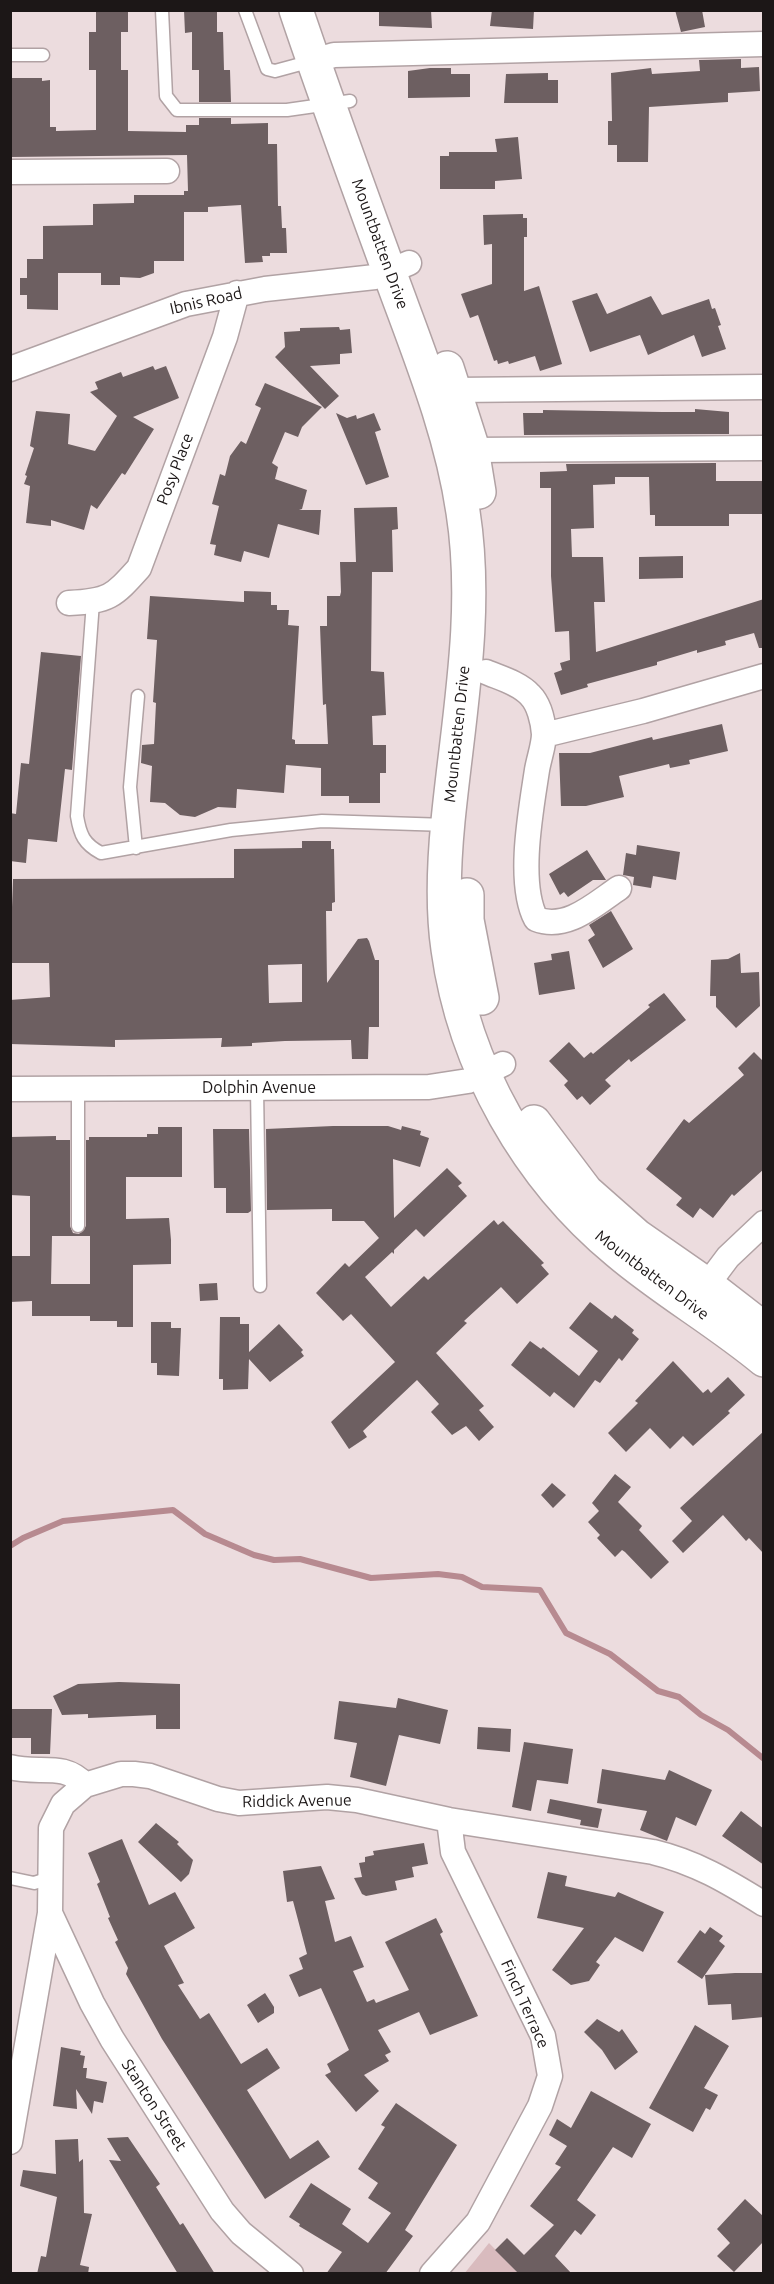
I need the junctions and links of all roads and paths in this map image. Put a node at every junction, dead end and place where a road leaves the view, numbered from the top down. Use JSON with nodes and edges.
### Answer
{"nodes":[{"id":1,"x":162,"y":10,"type":"edge"},
{"id":2,"x":245,"y":10,"type":"edge"},
{"id":3,"x":296,"y":10,"type":"edge"},
{"id":4,"x":318,"y":10,"type":"edge"},
{"id":5,"x":764,"y":44,"type":"edge"},
{"id":6,"x":10,"y":55,"type":"edge"},
{"id":7,"x":43,"y":56,"type":"dead end"},
{"id":8,"x":324,"y":58,"type":"junction"},
{"id":9,"x":339,"y":102,"type":"junction"},
{"id":10,"x":168,"y":171,"type":"dead end"},
{"id":11,"x":10,"y":172,"type":"edge"},
{"id":12,"x":399,"y":268,"type":"junction"},
{"id":13,"x":237,"y":293,"type":"junction"},
{"id":14,"x":10,"y":369,"type":"edge"},
{"id":15,"x":764,"y":387,"type":"edge"},
{"id":16,"x":455,"y":390,"type":"junction"},
{"id":17,"x":764,"y":448,"type":"edge"},
{"id":18,"x":472,"y":450,"type":"junction"},
{"id":19,"x":93,"y":602,"type":"junction"},
{"id":20,"x":69,"y":603,"type":"dead end"},
{"id":21,"x":486,"y":672,"type":"junction"},
{"id":22,"x":764,"y":676,"type":"edge"},
{"id":23,"x":138,"y":696,"type":"dead end"},
{"id":24,"x":544,"y":735,"type":"junction"},
{"id":25,"x":447,"y":825,"type":"junction"},
{"id":26,"x":136,"y":848,"type":"junction"},
{"id":27,"x":619,"y":888,"type":"dead end"},
{"id":28,"x":494,"y":1069,"type":"junction"},
{"id":29,"x":257,"y":1088,"type":"junction"},
{"id":30,"x":10,"y":1089,"type":"edge"},
{"id":31,"x":78,"y":1089,"type":"junction"},
{"id":32,"x":764,"y":1223,"type":"edge"},
{"id":33,"x":78,"y":1226,"type":"dead end"},
{"id":34,"x":260,"y":1286,"type":"dead end"},
{"id":35,"x":699,"y":1295,"type":"junction"},
{"id":36,"x":764,"y":1329,"type":"edge"},
{"id":37,"x":764,"y":1360,"type":"edge"},
{"id":38,"x":10,"y":1767,"type":"edge"},
{"id":39,"x":85,"y":1785,"type":"junction"},
{"id":40,"x":450,"y":1821,"type":"junction"},
{"id":41,"x":10,"y":1878,"type":"edge"},
{"id":42,"x":50,"y":1878,"type":"junction"},
{"id":43,"x":764,"y":1904,"type":"edge"},
{"id":44,"x":50,"y":1913,"type":"junction"},
{"id":45,"x":10,"y":2142,"type":"edge"},
{"id":46,"x":291,"y":2274,"type":"edge"},
{"id":47,"x":432,"y":2274,"type":"edge"}],
"edges":[{"from":1,"to":9,"type":"lane"},
{"from":2,"to":8,"type":"lane"},
{"from":3,"to":8,"type":"main road","name":"Mountbatten Drive"},
{"from":4,"to":8,"type":"main road","name":"Mountbatten Drive"},
{"from":5,"to":8,"type":"street"},
{"from":6,"to":7,"type":"lane"},
{"from":8,"to":9,"type":"main road","name":"Mountbatten Drive"},
{"from":9,"to":12,"type":"main road","name":"Mountbatten Drive"},
{"from":10,"to":11,"type":"street"},
{"from":12,"to":13,"type":"street","name":"Ibnis Road"},
{"from":12,"to":16,"type":"main road","name":"Mountbatten Drive"},
{"from":12,"to":25,"type":"main road","name":"Mountbatten Drive"},
{"from":13,"to":14,"type":"street","name":"Ibnis Road"},
{"from":13,"to":19,"type":"street","name":"Posy Place"},
{"from":15,"to":16,"type":"street"},
{"from":16,"to":18,"type":"main road","name":"Mountbatten Drive"},
{"from":17,"to":18,"type":"street"},
{"from":18,"to":21,"type":"main road","name":"Mountbatten Drive"},
{"from":19,"to":20,"type":"street","name":"Posy Place"},
{"from":19,"to":26,"type":"lane"},
{"from":21,"to":24,"type":"street"},
{"from":21,"to":28,"type":"main road","name":"Mountbatten Drive"},
{"from":22,"to":24,"type":"street"},
{"from":23,"to":26,"type":"lane"},
{"from":24,"to":27,"type":"street"},
{"from":25,"to":26,"type":"lane"},
{"from":25,"to":28,"type":"main road","name":"Mountbatten Drive"},
{"from":28,"to":29,"type":"street","name":"Dolphin Avenue"},
{"from":28,"to":35,"type":"main road","name":"Mountbatten Drive"},
{"from":29,"to":31,"type":"street","name":"Dolphin Avenue"},
{"from":29,"to":34,"type":"lane"},
{"from":30,"to":31,"type":"street","name":"Dolphin Avenue"},
{"from":31,"to":33,"type":"lane"},
{"from":32,"to":35,"type":"street"},
{"from":35,"to":36,"type":"main road","name":"Mountbatten Drive"},
{"from":35,"to":37,"type":"main road","name":"Mountbatten Drive"},
{"from":38,"to":39,"type":"street"},
{"from":39,"to":40,"type":"street","name":"Riddick Avenue"},
{"from":39,"to":42,"type":"street","name":"Riddick Avenue"},
{"from":40,"to":43,"type":"street","name":"Riddick Avenue"},
{"from":40,"to":47,"type":"street","name":"Finch Terrace"},
{"from":41,"to":42,"type":"lane"},
{"from":42,"to":44,"type":"street","name":"Riddick Avenue"},
{"from":44,"to":45,"type":"street","name":"Riddick Avenue"},
{"from":44,"to":46,"type":"street","name":"Stanton Street"}]}
